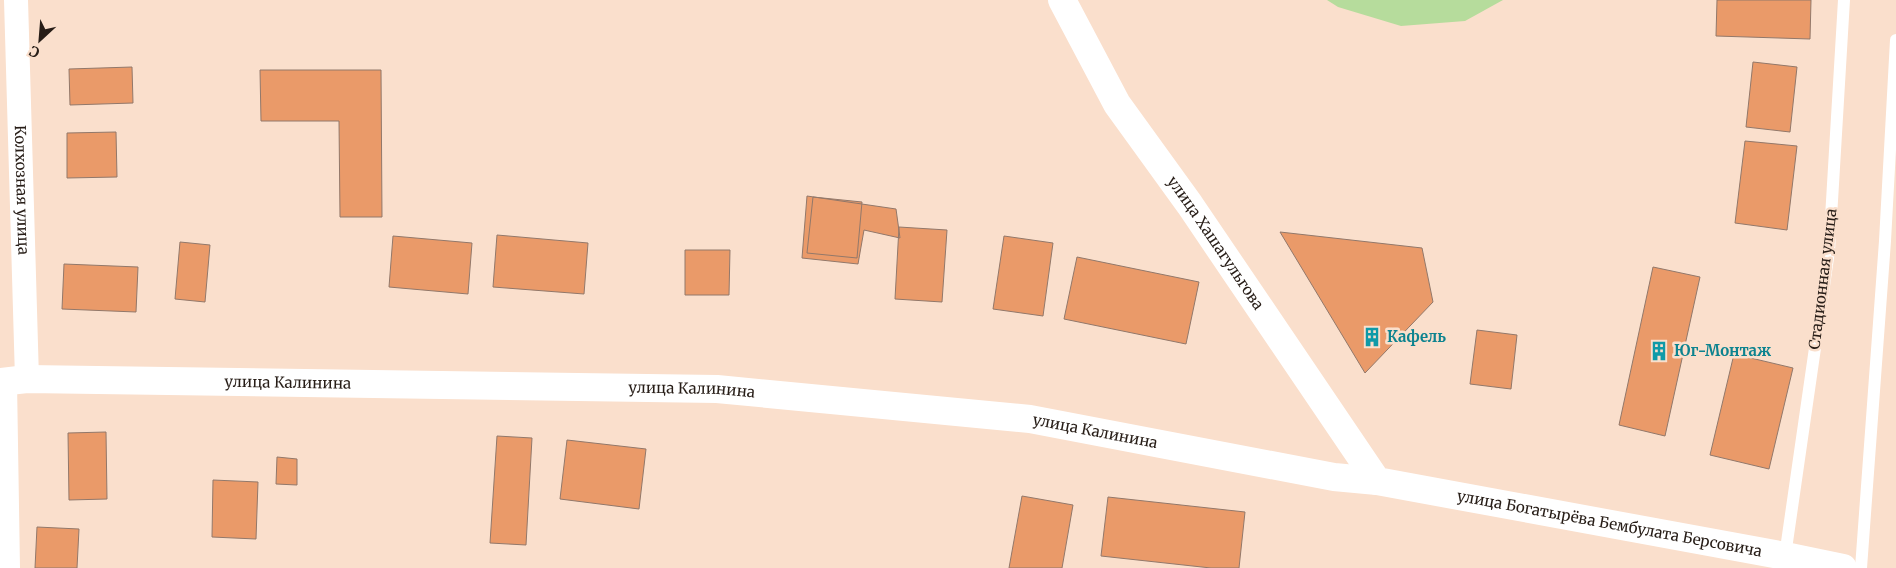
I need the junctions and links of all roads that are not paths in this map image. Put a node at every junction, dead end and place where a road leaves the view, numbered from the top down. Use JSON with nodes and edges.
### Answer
{"nodes":[{"id":1,"x":16,"y":0,"type":"edge"},
{"id":2,"x":1062,"y":0,"type":"edge"},
{"id":3,"x":1844,"y":0,"type":"edge"},
{"id":4,"x":1896,"y":40,"type":"edge"},
{"id":5,"x":11,"y":381,"type":"edge"},
{"id":6,"x":1377,"y":481,"type":"junction"},
{"id":7,"x":1785,"y":556,"type":"junction"},
{"id":8,"x":8,"y":568,"type":"edge"},
{"id":9,"x":1844,"y":568,"type":"edge"}],
"edges":[{"from":1,"to":5,"type":"street","name":"Колхозная улица"},
{"from":2,"to":6,"type":"street","name":"улица Хашагульгова"},
{"from":3,"to":7,"type":"lane","name":"Стадионная улица"},
{"from":4,"to":9,"type":"lane"},
{"from":5,"to":6,"type":"street","name":"улица Калинина"},
{"from":5,"to":8,"type":"street","name":"Колхозная улица"},
{"from":6,"to":7,"type":"street","name":"улица Богатырёва Бембулата Берсовича"},
{"from":7,"to":9,"type":"street","name":"улица Богатырёва Бембулата Берсовича"}]}
